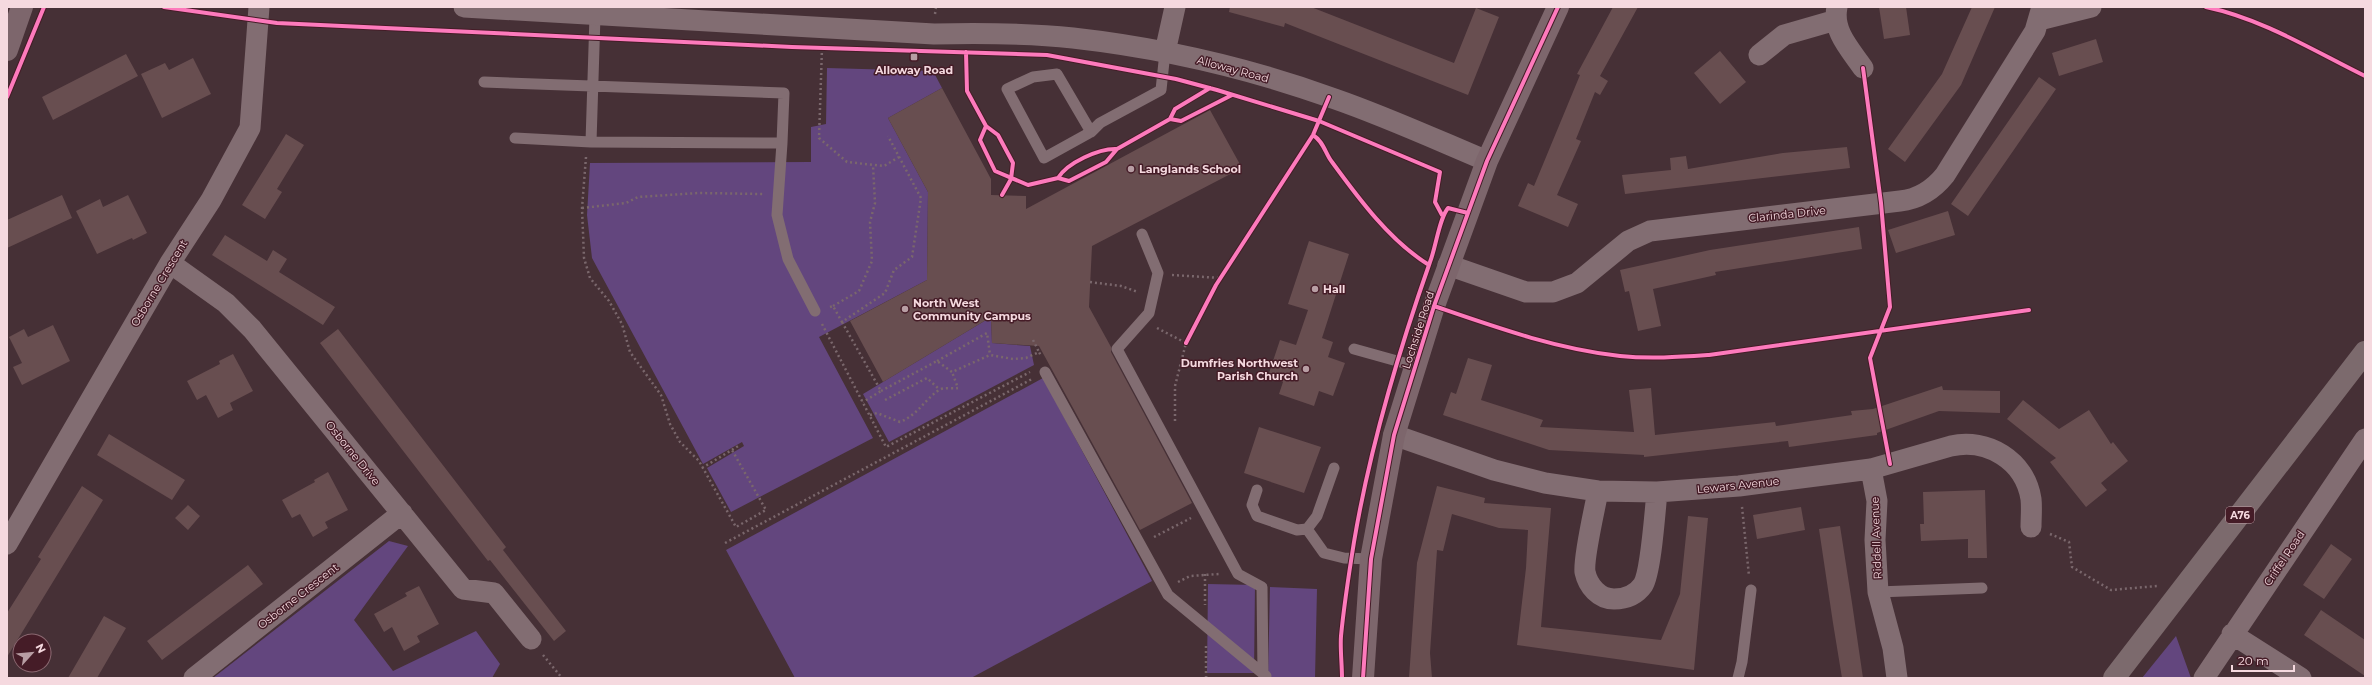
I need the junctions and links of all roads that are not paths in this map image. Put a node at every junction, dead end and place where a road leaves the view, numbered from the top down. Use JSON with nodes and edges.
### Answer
{"nodes":[{"id":1,"x":22,"y":7,"type":"edge"},
{"id":2,"x":259,"y":7,"type":"edge"},
{"id":3,"x":464,"y":7,"type":"edge"},
{"id":4,"x":1176,"y":7,"type":"edge"},
{"id":5,"x":1558,"y":7,"type":"edge"},
{"id":6,"x":2091,"y":7,"type":"edge"},
{"id":7,"x":595,"y":11,"type":"edge"},
{"id":8,"x":1836,"y":14,"type":"edge"},
{"id":9,"x":2041,"y":14,"type":"edge"},
{"id":10,"x":7,"y":50,"type":"edge"},
{"id":11,"x":1165,"y":52,"type":"junction"},
{"id":12,"x":1759,"y":55,"type":"dead end"},
{"id":13,"x":1863,"y":68,"type":"dead end"},
{"id":14,"x":484,"y":82,"type":"dead end"},
{"id":15,"x":592,"y":84,"type":"junction"},
{"id":16,"x":1091,"y":132,"type":"junction"},
{"id":17,"x":515,"y":138,"type":"dead end"},
{"id":18,"x":591,"y":142,"type":"junction"},
{"id":19,"x":782,"y":143,"type":"junction"},
{"id":20,"x":1487,"y":161,"type":"junction"},
{"id":21,"x":1142,"y":234,"type":"dead end"},
{"id":22,"x":170,"y":263,"type":"junction"},
{"id":23,"x":1448,"y":265,"type":"junction"},
{"id":24,"x":815,"y":311,"type":"road end"},
{"id":25,"x":1354,"y":349,"type":"dead end"},
{"id":26,"x":2365,"y":352,"type":"edge"},
{"id":27,"x":1416,"y":366,"type":"junction"},
{"id":28,"x":1043,"y":369,"type":"road end"},
{"id":29,"x":1394,"y":435,"type":"junction"},
{"id":30,"x":2365,"y":439,"type":"edge"},
{"id":31,"x":2359,"y":460,"type":"edge"},
{"id":32,"x":1334,"y":468,"type":"dead end"},
{"id":33,"x":1872,"y":469,"type":"junction"},
{"id":34,"x":1257,"y":490,"type":"dead end"},
{"id":35,"x":1598,"y":491,"type":"junction"},
{"id":36,"x":1657,"y":492,"type":"junction"},
{"id":37,"x":402,"y":513,"type":"junction"},
{"id":38,"x":2031,"y":527,"type":"road end"},
{"id":39,"x":1307,"y":529,"type":"junction"},
{"id":40,"x":7,"y":544,"type":"edge"},
{"id":41,"x":1371,"y":559,"type":"junction"},
{"id":42,"x":1982,"y":588,"type":"dead end"},
{"id":43,"x":1751,"y":590,"type":"road end"},
{"id":44,"x":1878,"y":592,"type":"junction"},
{"id":45,"x":2232,"y":634,"type":"junction"},
{"id":46,"x":531,"y":639,"type":"road end"},
{"id":47,"x":1266,"y":676,"type":"edge"},
{"id":48,"x":194,"y":678,"type":"edge"},
{"id":49,"x":1363,"y":678,"type":"edge"},
{"id":50,"x":1738,"y":678,"type":"edge"},
{"id":51,"x":1896,"y":678,"type":"edge"},
{"id":52,"x":2114,"y":678,"type":"edge"},
{"id":53,"x":2204,"y":678,"type":"edge"},
{"id":54,"x":2301,"y":678,"type":"edge"}],
"edges":[{"from":1,"to":10,"type":"street"},
{"from":2,"to":22,"type":"street","name":"Osborne Crescent"},
{"from":3,"to":7,"type":"street","name":"Alloway Road"},
{"from":4,"to":11,"type":"street"},
{"from":5,"to":20,"type":"street","name":"Lochside Road"},
{"from":6,"to":9,"type":"street"},
{"from":7,"to":11,"type":"street","name":"Alloway Road"},
{"from":7,"to":15,"type":"lane"},
{"from":8,"to":12,"type":"street"},
{"from":8,"to":13,"type":"street"},
{"from":9,"to":23,"type":"street","name":"Clarinda Drive"},
{"from":11,"to":16,"type":"lane"},
{"from":11,"to":20,"type":"street","name":"Alloway Road"},
{"from":14,"to":15,"type":"lane"},
{"from":15,"to":18,"type":"lane"},
{"from":15,"to":19,"type":"lane"},
{"from":16,"to":16,"type":"lane"},
{"from":17,"to":18,"type":"lane"},
{"from":18,"to":19,"type":"lane"},
{"from":19,"to":24,"type":"lane"},
{"from":20,"to":23,"type":"street","name":"Lochside Road"},
{"from":21,"to":47,"type":"lane"},
{"from":22,"to":37,"type":"street","name":"Osborne Drive"},
{"from":22,"to":40,"type":"street","name":"Osborne Crescent"},
{"from":23,"to":27,"type":"street","name":"Lochside Road"},
{"from":25,"to":27,"type":"lane"},
{"from":26,"to":52,"type":"highway","number":"A76"},
{"from":27,"to":29,"type":"street","name":"Lochside Road"},
{"from":28,"to":47,"type":"lane"},
{"from":29,"to":35,"type":"street","name":"Lewars Avenue"},
{"from":29,"to":41,"type":"street","name":"Lochside Road"},
{"from":30,"to":31,"type":"street","name":"Criffel Road"},
{"from":31,"to":45,"type":"street","name":"Criffel Road"},
{"from":32,"to":39,"type":"lane"},
{"from":33,"to":36,"type":"street","name":"Lewars Avenue"},
{"from":33,"to":38,"type":"street","name":"Lewars Avenue"},
{"from":33,"to":44,"type":"street","name":"Riddell Avenue"},
{"from":34,"to":39,"type":"lane"},
{"from":35,"to":36,"type":"street","name":"Lewars Avenue"},
{"from":35,"to":36,"type":"street"},
{"from":37,"to":46,"type":"street","name":"Osborne Drive"},
{"from":37,"to":48,"type":"street","name":"Osborne Crescent"},
{"from":39,"to":41,"type":"lane"},
{"from":41,"to":49,"type":"street","name":"Lochside Road"},
{"from":42,"to":44,"type":"lane"},
{"from":43,"to":50,"type":"lane"},
{"from":44,"to":51,"type":"street","name":"Riddell Avenue"},
{"from":45,"to":53,"type":"street","name":"Criffel Road"},
{"from":45,"to":54,"type":"street"}]}
